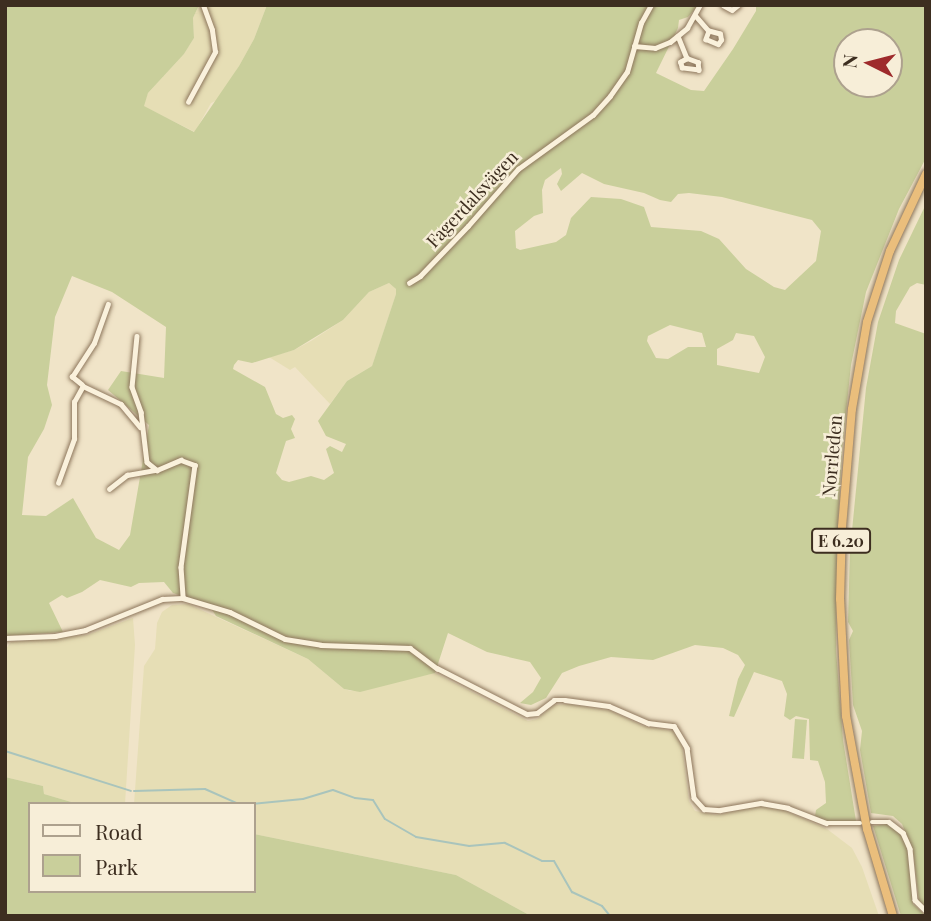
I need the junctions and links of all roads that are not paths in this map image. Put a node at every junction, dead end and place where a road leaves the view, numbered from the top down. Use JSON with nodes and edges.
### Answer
{"nodes":[{"id":1,"x":203,"y":5,"type":"edge"},
{"id":2,"x":651,"y":5,"type":"edge"},
{"id":3,"x":700,"y":5,"type":"edge"},
{"id":4,"x":723,"y":5,"type":"edge"},
{"id":5,"x":738,"y":5,"type":"edge"},
{"id":6,"x":695,"y":15,"type":"junction"},
{"id":7,"x":709,"y":31,"type":"dead end"},
{"id":8,"x":678,"y":36,"type":"junction"},
{"id":9,"x":634,"y":46,"type":"junction"},
{"id":10,"x":687,"y":58,"type":"dead end"},
{"id":11,"x":188,"y":102,"type":"dead end"},
{"id":12,"x":926,"y":174,"type":"edge"},
{"id":13,"x":409,"y":283,"type":"dead end"},
{"id":14,"x":108,"y":304,"type":"dead end"},
{"id":15,"x":136,"y":336,"type":"dead end"},
{"id":16,"x":83,"y":386,"type":"junction"},
{"id":17,"x":142,"y":431,"type":"junction"},
{"id":18,"x":157,"y":470,"type":"junction"},
{"id":19,"x":58,"y":483,"type":"dead end"},
{"id":20,"x":109,"y":488,"type":"dead end"},
{"id":21,"x":183,"y":598,"type":"junction"},
{"id":22,"x":5,"y":638,"type":"edge"},
{"id":23,"x":872,"y":822,"type":"dead end"},
{"id":24,"x":860,"y":823,"type":"dead end"},
{"id":25,"x":926,"y":911,"type":"edge"},
{"id":26,"x":893,"y":916,"type":"edge"}],
"edges":[{"from":1,"to":11,"type":"street"},
{"from":2,"to":9,"type":"street","name":"Fagerdalsvägen"},
{"from":3,"to":6,"type":"street"},
{"from":4,"to":5,"type":"street"},
{"from":6,"to":7,"type":"street"},
{"from":6,"to":8,"type":"street"},
{"from":8,"to":9,"type":"street"},
{"from":8,"to":10,"type":"street"},
{"from":9,"to":13,"type":"street","name":"Fagerdalsvägen"},
{"from":12,"to":26,"type":"highway","name":"Norrleden","number":"E 6.20"},
{"from":14,"to":16,"type":"street"},
{"from":15,"to":17,"type":"street"},
{"from":16,"to":17,"type":"street"},
{"from":16,"to":19,"type":"street"},
{"from":17,"to":18,"type":"street"},
{"from":18,"to":20,"type":"street"},
{"from":18,"to":21,"type":"street"},
{"from":21,"to":22,"type":"street"},
{"from":21,"to":24,"type":"street"},
{"from":23,"to":25,"type":"street"}]}
